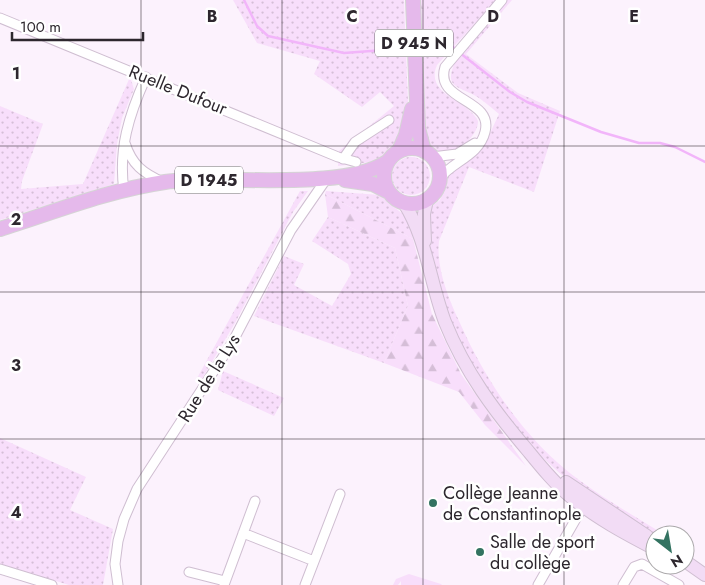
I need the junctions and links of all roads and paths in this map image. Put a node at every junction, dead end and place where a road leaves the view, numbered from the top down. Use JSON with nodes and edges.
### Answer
{"nodes":[{"id":1,"x":413,"y":0,"type":"edge"},
{"id":2,"x":502,"y":0,"type":"edge"},
{"id":3,"x":0,"y":18,"type":"edge"},
{"id":4,"x":146,"y":77,"type":"junction"},
{"id":5,"x":415,"y":86,"type":"junction"},
{"id":6,"x":389,"y":120,"type":"dead end"},
{"id":7,"x":483,"y":137,"type":"junction"},
{"id":8,"x":124,"y":141,"type":"junction"},
{"id":9,"x":399,"y":151,"type":"junction"},
{"id":10,"x":428,"y":154,"type":"junction"},
{"id":11,"x":343,"y":159,"type":"junction"},
{"id":12,"x":356,"y":162,"type":"dead end"},
{"id":13,"x":387,"y":162,"type":"junction"},
{"id":14,"x":327,"y":178,"type":"junction"},
{"id":15,"x":440,"y":178,"type":"junction"},
{"id":16,"x":164,"y":182,"type":"junction"},
{"id":17,"x":387,"y":190,"type":"junction"},
{"id":18,"x":124,"y":191,"type":"junction"},
{"id":19,"x":427,"y":200,"type":"junction"},
{"id":20,"x":404,"y":203,"type":"junction"},
{"id":21,"x":0,"y":229,"type":"edge"},
{"id":22,"x":425,"y":251,"type":"junction"},
{"id":23,"x":340,"y":494,"type":"dead end"},
{"id":24,"x":255,"y":501,"type":"dead end"},
{"id":25,"x":585,"y":502,"type":"junction"},
{"id":26,"x":243,"y":533,"type":"junction"},
{"id":27,"x":645,"y":535,"type":"edge"},
{"id":28,"x":645,"y":542,"type":"edge"},
{"id":29,"x":314,"y":561,"type":"junction"},
{"id":30,"x":0,"y":569,"type":"edge"},
{"id":31,"x":189,"y":572,"type":"dead end"},
{"id":32,"x":225,"y":583,"type":"edge"},
{"id":33,"x":52,"y":585,"type":"edge"},
{"id":34,"x":118,"y":585,"type":"edge"},
{"id":35,"x":305,"y":585,"type":"edge"},
{"id":36,"x":538,"y":585,"type":"edge"},
{"id":37,"x":623,"y":585,"type":"edge"},
{"id":38,"x":679,"y":585,"type":"edge"}],
"edges":[{"from":1,"to":5,"type":"main road","number":"D 945 N"},
{"from":2,"to":7,"type":"street"},
{"from":3,"to":4,"type":"street","name":"Ruelle Dufour"},
{"from":4,"to":8,"type":"street"},
{"from":4,"to":11,"type":"street","name":"Ruelle Dufour"},
{"from":5,"to":9,"type":"main road","number":"D 945 N"},
{"from":5,"to":10,"type":"main road","number":"D 945 N"},
{"from":6,"to":11,"type":"street"},
{"from":7,"to":10,"type":"street"},
{"from":7,"to":15,"type":"street"},
{"from":8,"to":16,"type":"street"},
{"from":8,"to":18,"type":"street"},
{"from":9,"to":10,"type":"main road"},
{"from":9,"to":13,"type":"main road"},
{"from":10,"to":15,"type":"main road"},
{"from":11,"to":12,"type":"street","name":"Ruelle Dufour"},
{"from":13,"to":14,"type":"main road","number":"D 1945"},
{"from":13,"to":17,"type":"main road"},
{"from":14,"to":16,"type":"main road","number":"D 1945"},
{"from":14,"to":17,"type":"main road","number":"D 1945"},
{"from":14,"to":34,"type":"street","name":"Rue de la Lys"},
{"from":15,"to":19,"type":"main road"},
{"from":16,"to":18,"type":"main road","number":"D 1945"},
{"from":17,"to":20,"type":"main road"},
{"from":18,"to":21,"type":"main road","number":"D 1945"},
{"from":19,"to":20,"type":"main road"},
{"from":19,"to":22,"type":"main road"},
{"from":20,"to":22,"type":"main road"},
{"from":22,"to":25,"type":"main road"},
{"from":23,"to":29,"type":"street"},
{"from":24,"to":26,"type":"street"},
{"from":25,"to":27,"type":"main road"},
{"from":25,"to":28,"type":"main road"},
{"from":25,"to":36,"type":"street"},
{"from":26,"to":29,"type":"street"},
{"from":26,"to":32,"type":"street"},
{"from":29,"to":35,"type":"street"},
{"from":30,"to":33,"type":"street"},
{"from":31,"to":32,"type":"street"},
{"from":37,"to":38,"type":"street"}]}
